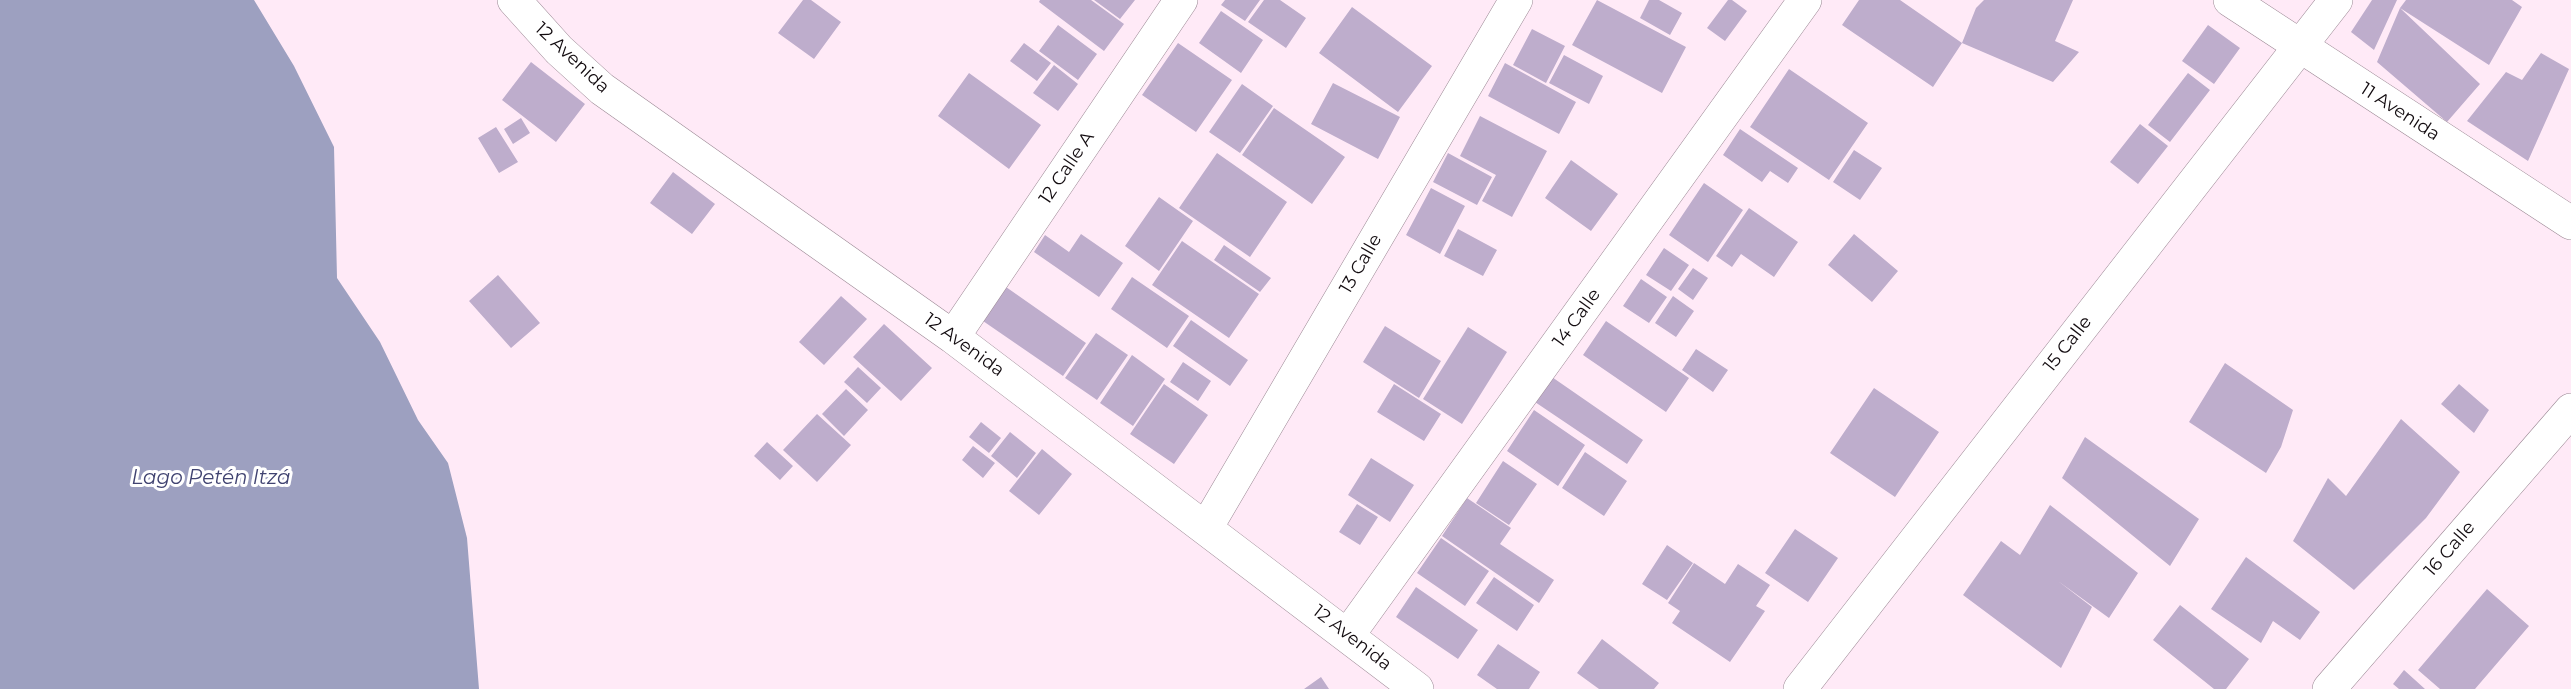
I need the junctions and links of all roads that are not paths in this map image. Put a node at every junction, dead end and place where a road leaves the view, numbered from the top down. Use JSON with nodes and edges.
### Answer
{"nodes":[{"id":1,"x":1181,"y":0,"type":"edge"},
{"id":2,"x":1516,"y":0,"type":"edge"},
{"id":3,"x":1805,"y":0,"type":"edge"},
{"id":4,"x":2230,"y":0,"type":"edge"},
{"id":5,"x":2336,"y":0,"type":"edge"},
{"id":6,"x":523,"y":3,"type":"edge"},
{"id":7,"x":2300,"y":46,"type":"junction"},
{"id":8,"x":2571,"y":223,"type":"edge"},
{"id":9,"x":953,"y":337,"type":"junction"},
{"id":10,"x":2571,"y":410,"type":"edge"},
{"id":11,"x":1206,"y":528,"type":"junction"},
{"id":12,"x":1348,"y":635,"type":"junction"},
{"id":13,"x":1417,"y":689,"type":"edge"},
{"id":14,"x":1800,"y":689,"type":"edge"},
{"id":15,"x":2329,"y":689,"type":"edge"}],
"edges":[{"from":1,"to":9,"type":"street","name":"12 Calle A"},
{"from":2,"to":11,"type":"street","name":"13 Calle"},
{"from":3,"to":12,"type":"street","name":"14 Calle"},
{"from":4,"to":7,"type":"street","name":"11 Avenida"},
{"from":5,"to":7,"type":"street","name":"15 Calle"},
{"from":6,"to":9,"type":"street","name":"12 Avenida"},
{"from":7,"to":8,"type":"street","name":"11 Avenida"},
{"from":7,"to":14,"type":"street","name":"15 Calle"},
{"from":9,"to":11,"type":"street","name":"12 Avenida"},
{"from":10,"to":15,"type":"street","name":"16 Calle"},
{"from":11,"to":12,"type":"street","name":"12 Avenida"},
{"from":12,"to":13,"type":"street","name":"12 Avenida"}]}
